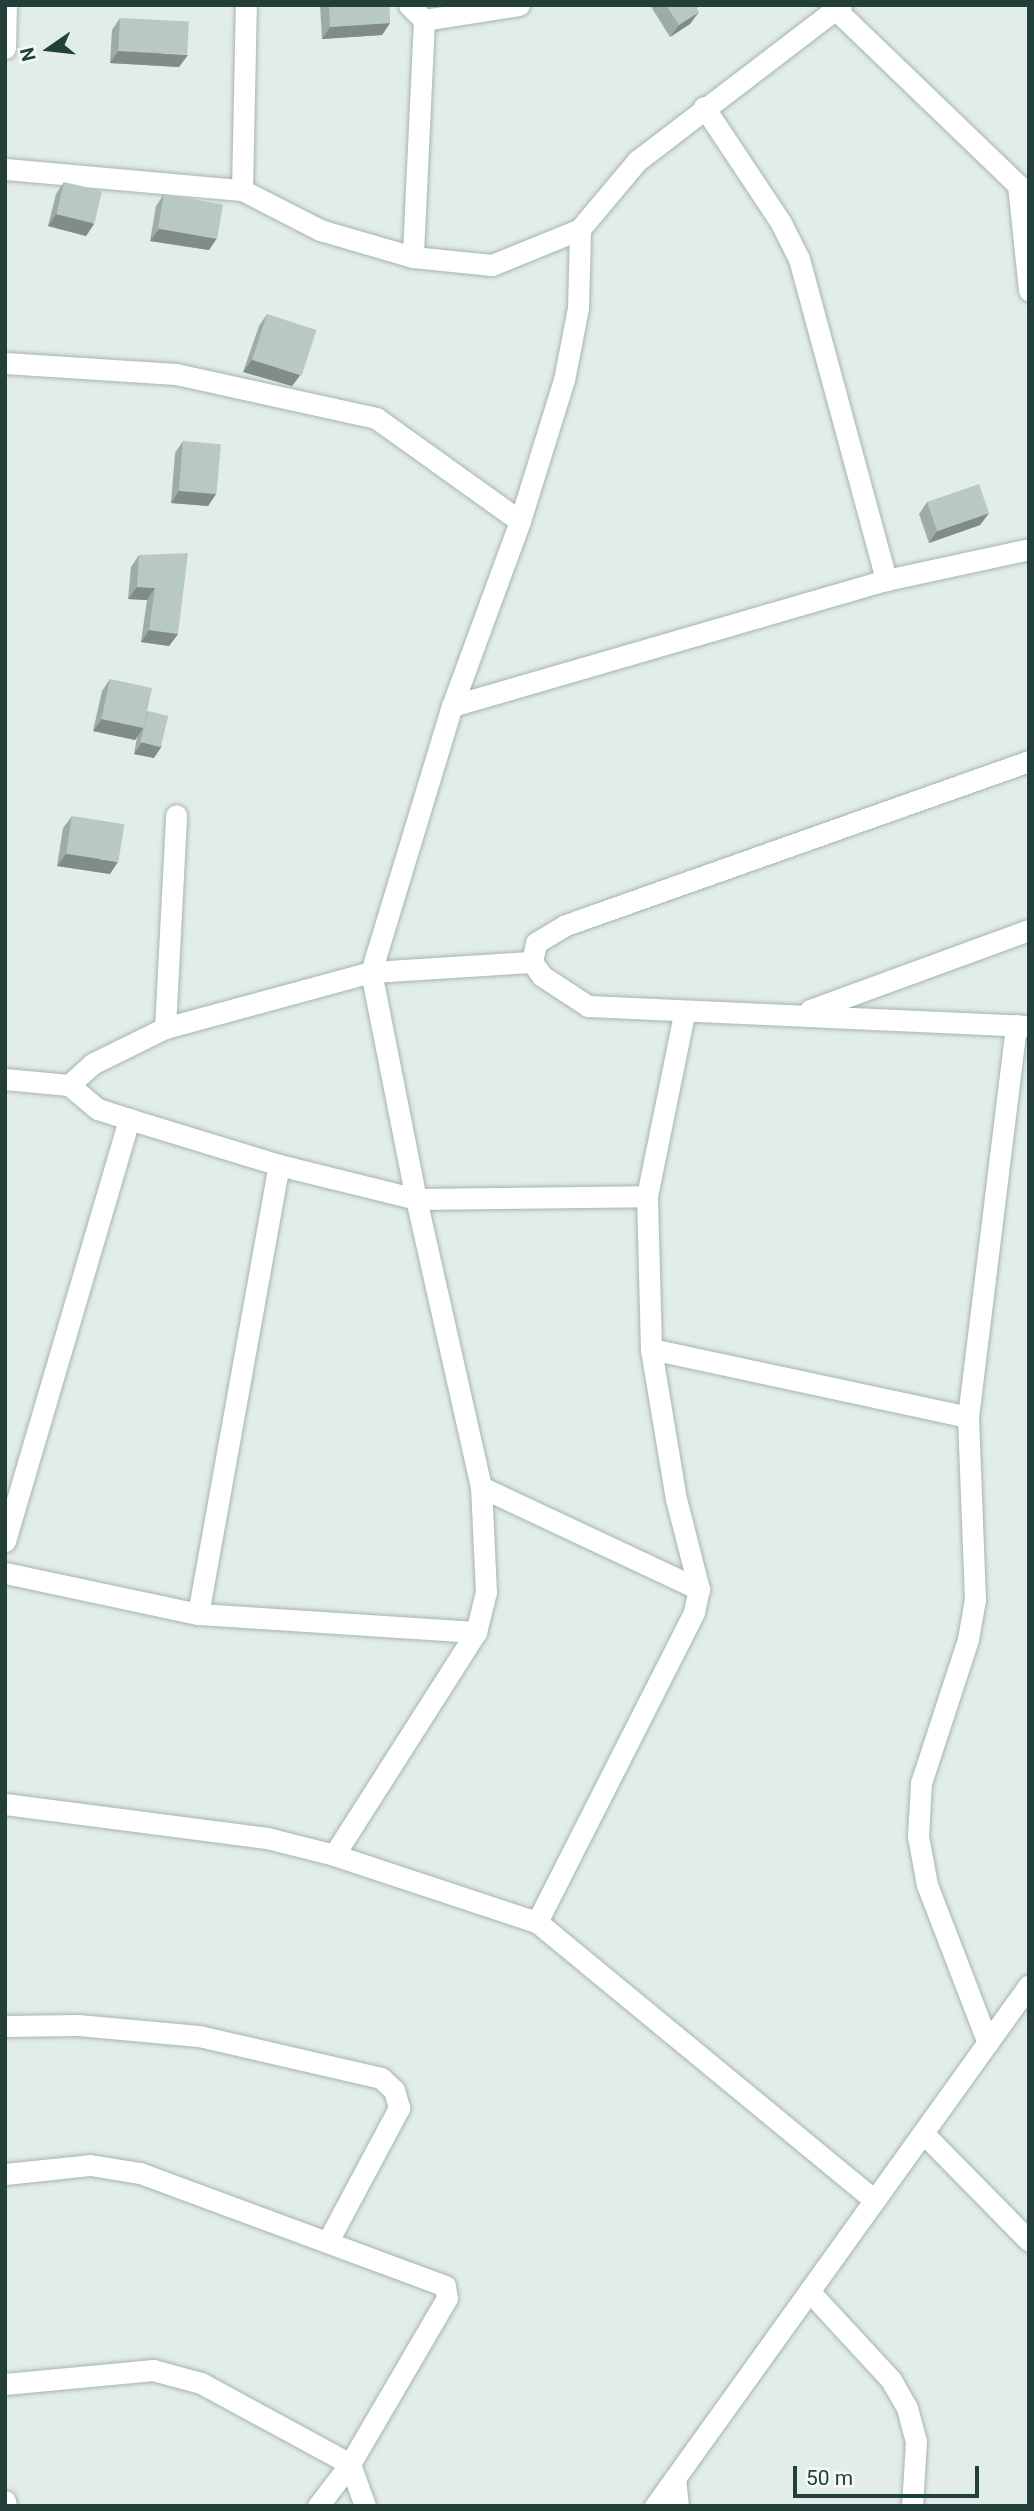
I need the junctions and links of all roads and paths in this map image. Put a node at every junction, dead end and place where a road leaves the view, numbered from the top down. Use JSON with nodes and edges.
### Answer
{"nodes":[{"id":1,"x":6,"y":5,"type":"edge"},
{"id":2,"x":246,"y":5,"type":"edge"},
{"id":3,"x":519,"y":5,"type":"edge"},
{"id":4,"x":836,"y":7,"type":"edge"},
{"id":5,"x":416,"y":13,"type":"edge"},
{"id":6,"x":5,"y":48,"type":"edge"},
{"id":7,"x":704,"y":107,"type":"junction"},
{"id":8,"x":5,"y":169,"type":"edge"},
{"id":9,"x":1024,"y":178,"type":"edge"},
{"id":10,"x":242,"y":190,"type":"junction"},
{"id":11,"x":580,"y":229,"type":"junction"},
{"id":12,"x":413,"y":257,"type":"junction"},
{"id":13,"x":1029,"y":290,"type":"edge"},
{"id":14,"x":5,"y":363,"type":"edge"},
{"id":15,"x":520,"y":521,"type":"junction"},
{"id":16,"x":1029,"y":549,"type":"edge"},
{"id":17,"x":886,"y":580,"type":"junction"},
{"id":18,"x":452,"y":706,"type":"junction"},
{"id":19,"x":1029,"y":761,"type":"edge"},
{"id":20,"x":176,"y":815,"type":"dead end"},
{"id":21,"x":1029,"y":930,"type":"edge"},
{"id":22,"x":532,"y":962,"type":"junction"},
{"id":23,"x":371,"y":972,"type":"junction"},
{"id":24,"x":802,"y":1013,"type":"junction"},
{"id":25,"x":684,"y":1014,"type":"junction"},
{"id":26,"x":1022,"y":1025,"type":"edge"},
{"id":27,"x":165,"y":1028,"type":"junction"},
{"id":28,"x":5,"y":1079,"type":"edge"},
{"id":29,"x":69,"y":1085,"type":"junction"},
{"id":30,"x":129,"y":1119,"type":"junction"},
{"id":31,"x":279,"y":1165,"type":"junction"},
{"id":32,"x":647,"y":1196,"type":"junction"},
{"id":33,"x":416,"y":1199,"type":"junction"},
{"id":34,"x":651,"y":1349,"type":"junction"},
{"id":35,"x":968,"y":1417,"type":"junction"},
{"id":36,"x":481,"y":1487,"type":"junction"},
{"id":37,"x":5,"y":1541,"type":"edge"},
{"id":38,"x":5,"y":1573,"type":"edge"},
{"id":39,"x":699,"y":1589,"type":"junction"},
{"id":40,"x":198,"y":1614,"type":"junction"},
{"id":41,"x":477,"y":1632,"type":"junction"},
{"id":42,"x":5,"y":1804,"type":"edge"},
{"id":43,"x":334,"y":1855,"type":"junction"},
{"id":44,"x":537,"y":1922,"type":"junction"},
{"id":45,"x":1029,"y":1985,"type":"edge"},
{"id":46,"x":5,"y":2026,"type":"edge"},
{"id":47,"x":988,"y":2043,"type":"junction"},
{"id":48,"x":923,"y":2133,"type":"junction"},
{"id":49,"x":5,"y":2174,"type":"edge"},
{"id":50,"x":874,"y":2200,"type":"junction"},
{"id":51,"x":328,"y":2241,"type":"junction"},
{"id":52,"x":1029,"y":2241,"type":"edge"},
{"id":53,"x":809,"y":2291,"type":"junction"},
{"id":54,"x":5,"y":2384,"type":"edge"},
{"id":55,"x":350,"y":2464,"type":"junction"},
{"id":56,"x":675,"y":2478,"type":"junction"},
{"id":57,"x":318,"y":2506,"type":"edge"},
{"id":58,"x":365,"y":2506,"type":"edge"},
{"id":59,"x":655,"y":2506,"type":"edge"},
{"id":60,"x":678,"y":2506,"type":"edge"},
{"id":61,"x":912,"y":2506,"type":"edge"}],
"edges":[{"from":1,"to":6,"type":"street"},
{"from":2,"to":10,"type":"street"},
{"from":3,"to":5,"type":"street"},
{"from":4,"to":7,"type":"street"},
{"from":4,"to":9,"type":"street"},
{"from":5,"to":12,"type":"street"},
{"from":7,"to":11,"type":"street"},
{"from":7,"to":17,"type":"street"},
{"from":8,"to":10,"type":"street"},
{"from":9,"to":13,"type":"street"},
{"from":10,"to":12,"type":"street"},
{"from":11,"to":12,"type":"street"},
{"from":11,"to":15,"type":"street"},
{"from":14,"to":15,"type":"street"},
{"from":15,"to":18,"type":"street"},
{"from":16,"to":17,"type":"street"},
{"from":17,"to":18,"type":"street"},
{"from":18,"to":23,"type":"street"},
{"from":19,"to":22,"type":"street"},
{"from":20,"to":27,"type":"street"},
{"from":21,"to":24,"type":"street"},
{"from":22,"to":23,"type":"street"},
{"from":22,"to":25,"type":"street"},
{"from":23,"to":27,"type":"street"},
{"from":23,"to":33,"type":"street"},
{"from":24,"to":25,"type":"street"},
{"from":24,"to":26,"type":"street"},
{"from":25,"to":32,"type":"street"},
{"from":26,"to":35,"type":"street"},
{"from":27,"to":29,"type":"street"},
{"from":28,"to":29,"type":"street"},
{"from":29,"to":30,"type":"street"},
{"from":30,"to":31,"type":"street"},
{"from":30,"to":37,"type":"street"},
{"from":31,"to":33,"type":"street"},
{"from":31,"to":40,"type":"street"},
{"from":32,"to":33,"type":"street"},
{"from":32,"to":34,"type":"street"},
{"from":33,"to":36,"type":"street"},
{"from":34,"to":35,"type":"street"},
{"from":34,"to":39,"type":"street"},
{"from":35,"to":47,"type":"street"},
{"from":36,"to":39,"type":"street"},
{"from":36,"to":41,"type":"street"},
{"from":38,"to":40,"type":"street"},
{"from":39,"to":44,"type":"street"},
{"from":40,"to":41,"type":"street"},
{"from":41,"to":43,"type":"street"},
{"from":42,"to":43,"type":"street"},
{"from":43,"to":44,"type":"street"},
{"from":44,"to":50,"type":"street"},
{"from":45,"to":47,"type":"street"},
{"from":46,"to":51,"type":"street"},
{"from":47,"to":48,"type":"street"},
{"from":48,"to":50,"type":"street"},
{"from":48,"to":52,"type":"street"},
{"from":49,"to":51,"type":"street"},
{"from":50,"to":53,"type":"street"},
{"from":51,"to":55,"type":"street"},
{"from":53,"to":56,"type":"street"},
{"from":53,"to":61,"type":"street"},
{"from":54,"to":55,"type":"street"},
{"from":55,"to":57,"type":"street"},
{"from":55,"to":58,"type":"street"},
{"from":56,"to":59,"type":"street"},
{"from":56,"to":60,"type":"street"}]}
